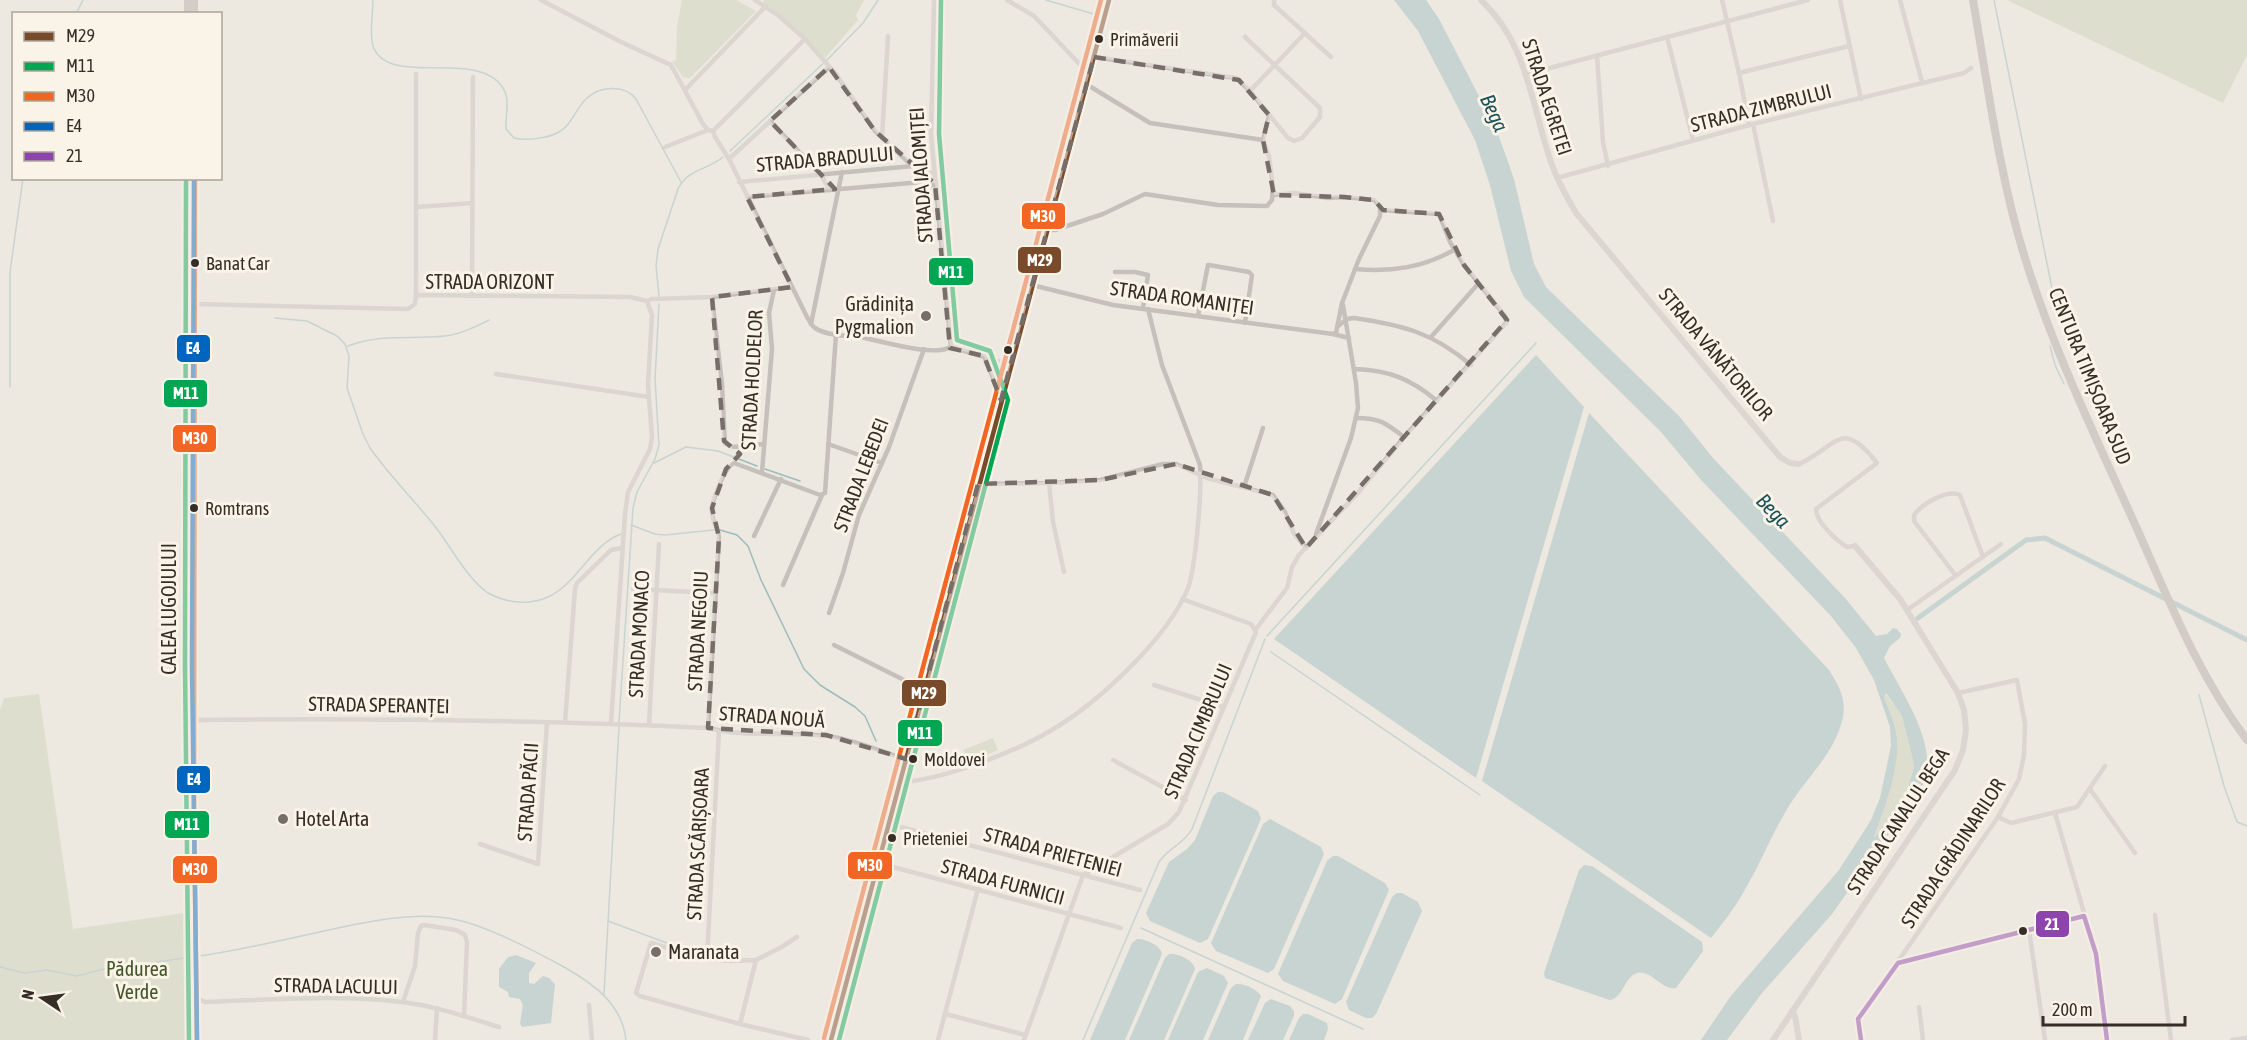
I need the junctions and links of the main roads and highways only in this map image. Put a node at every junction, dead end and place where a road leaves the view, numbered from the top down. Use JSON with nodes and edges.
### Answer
{"nodes":[{"id":1,"x":1973,"y":0,"type":"edge"},
{"id":2,"x":188,"y":180,"type":"edge"},
{"id":3,"x":194,"y":180,"type":"edge"},
{"id":4,"x":2247,"y":740,"type":"edge"},
{"id":5,"x":190,"y":1040,"type":"edge"},
{"id":6,"x":197,"y":1040,"type":"edge"}],
"edges":[{"from":1,"to":4,"type":"highway","name":"CENTURA TIMIȘOARA SUD"},
{"from":2,"to":5,"type":"main road","name":"CALEA LUGOJULUI"},
{"from":3,"to":6,"type":"main road","name":"CALEA LUGOJULUI"}]}
